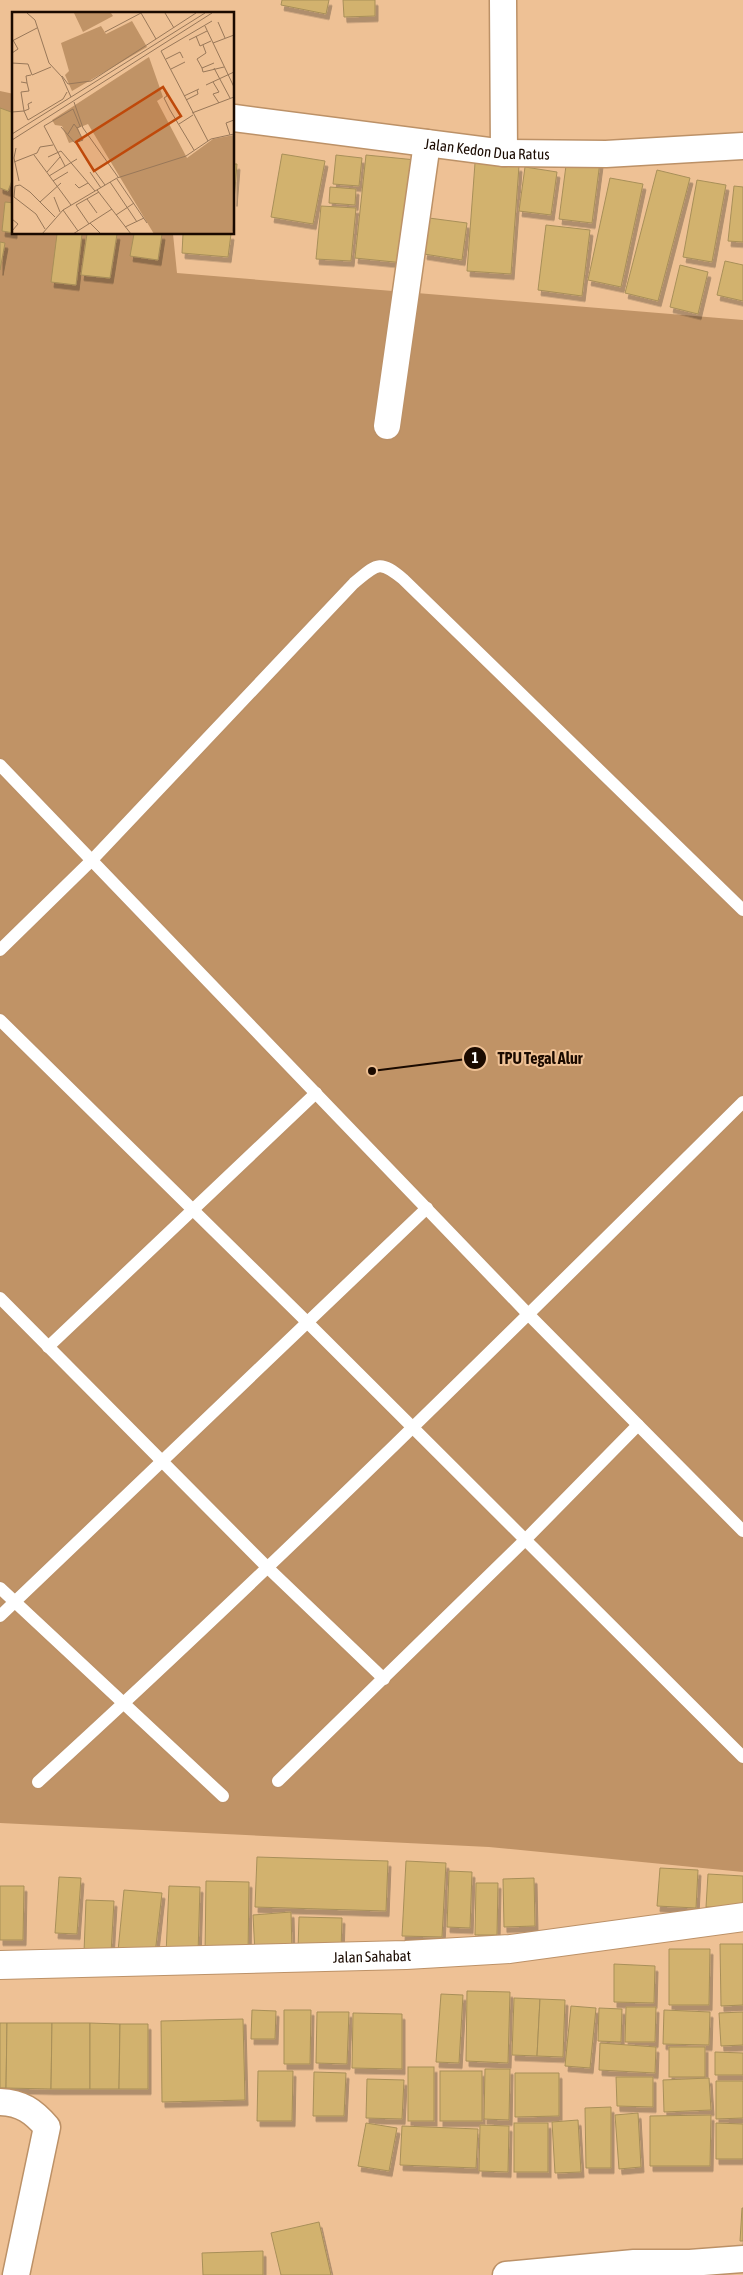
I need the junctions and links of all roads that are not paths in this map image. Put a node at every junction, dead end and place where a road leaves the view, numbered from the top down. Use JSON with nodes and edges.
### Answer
{"nodes":[{"id":1,"x":503,"y":0,"type":"edge"},
{"id":2,"x":235,"y":118,"type":"edge"},
{"id":3,"x":427,"y":143,"type":"junction"},
{"id":4,"x":743,"y":146,"type":"edge"},
{"id":5,"x":504,"y":153,"type":"junction"},
{"id":6,"x":387,"y":426,"type":"dead end"},
{"id":7,"x":0,"y":765,"type":"edge"},
{"id":8,"x":92,"y":860,"type":"junction"},
{"id":9,"x":743,"y":910,"type":"edge"},
{"id":10,"x":0,"y":950,"type":"edge"},
{"id":11,"x":0,"y":1020,"type":"edge"},
{"id":12,"x":316,"y":1093,"type":"junction"},
{"id":13,"x":743,"y":1102,"type":"edge"},
{"id":14,"x":426,"y":1208,"type":"junction"},
{"id":15,"x":193,"y":1210,"type":"junction"},
{"id":16,"x":0,"y":1298,"type":"edge"},
{"id":17,"x":529,"y":1315,"type":"junction"},
{"id":18,"x":307,"y":1322,"type":"junction"},
{"id":19,"x":48,"y":1347,"type":"junction"},
{"id":20,"x":638,"y":1425,"type":"junction"},
{"id":21,"x":413,"y":1429,"type":"junction"},
{"id":22,"x":162,"y":1461,"type":"junction"},
{"id":23,"x":743,"y":1531,"type":"edge"},
{"id":24,"x":525,"y":1540,"type":"junction"},
{"id":25,"x":268,"y":1568,"type":"junction"},
{"id":26,"x":0,"y":1588,"type":"edge"},
{"id":27,"x":14,"y":1602,"type":"junction"},
{"id":28,"x":0,"y":1616,"type":"edge"},
{"id":29,"x":384,"y":1679,"type":"junction"},
{"id":30,"x":124,"y":1703,"type":"junction"},
{"id":31,"x":743,"y":1757,"type":"edge"},
{"id":32,"x":278,"y":1781,"type":"dead end"},
{"id":33,"x":38,"y":1782,"type":"dead end"},
{"id":34,"x":223,"y":1796,"type":"dead end"},
{"id":35,"x":743,"y":1917,"type":"edge"},
{"id":36,"x":0,"y":1964,"type":"edge"},
{"id":37,"x":0,"y":2102,"type":"edge"},
{"id":38,"x":743,"y":2259,"type":"edge"},
{"id":39,"x":16,"y":2275,"type":"edge"},
{"id":40,"x":506,"y":2275,"type":"edge"}],
"edges":[{"from":1,"to":5,"type":"street"},
{"from":2,"to":3,"type":"street","name":"Jalan Kedon Dua Ratus"},
{"from":3,"to":5,"type":"street","name":"Jalan Kedon Dua Ratus"},
{"from":3,"to":6,"type":"street"},
{"from":4,"to":5,"type":"street","name":"Jalan Kedon Dua Ratus"},
{"from":7,"to":8,"type":"lane"},
{"from":8,"to":9,"type":"lane"},
{"from":8,"to":10,"type":"lane"},
{"from":8,"to":12,"type":"lane"},
{"from":11,"to":15,"type":"lane"},
{"from":12,"to":14,"type":"lane"},
{"from":12,"to":15,"type":"lane"},
{"from":13,"to":17,"type":"lane"},
{"from":14,"to":17,"type":"lane"},
{"from":14,"to":18,"type":"lane"},
{"from":15,"to":18,"type":"lane"},
{"from":15,"to":19,"type":"lane"},
{"from":16,"to":19,"type":"lane"},
{"from":17,"to":20,"type":"lane"},
{"from":17,"to":21,"type":"lane"},
{"from":18,"to":21,"type":"lane"},
{"from":18,"to":22,"type":"lane"},
{"from":19,"to":22,"type":"lane"},
{"from":20,"to":23,"type":"lane"},
{"from":20,"to":24,"type":"lane"},
{"from":21,"to":24,"type":"lane"},
{"from":21,"to":25,"type":"lane"},
{"from":22,"to":25,"type":"lane"},
{"from":22,"to":27,"type":"lane"},
{"from":24,"to":29,"type":"lane"},
{"from":24,"to":31,"type":"lane"},
{"from":25,"to":29,"type":"lane"},
{"from":25,"to":30,"type":"lane"},
{"from":26,"to":27,"type":"lane"},
{"from":27,"to":28,"type":"lane"},
{"from":27,"to":30,"type":"lane"},
{"from":29,"to":32,"type":"lane"},
{"from":30,"to":33,"type":"lane"},
{"from":30,"to":34,"type":"lane"},
{"from":35,"to":36,"type":"street","name":"Jalan Sahabat"},
{"from":37,"to":39,"type":"street"},
{"from":38,"to":40,"type":"street"}]}
